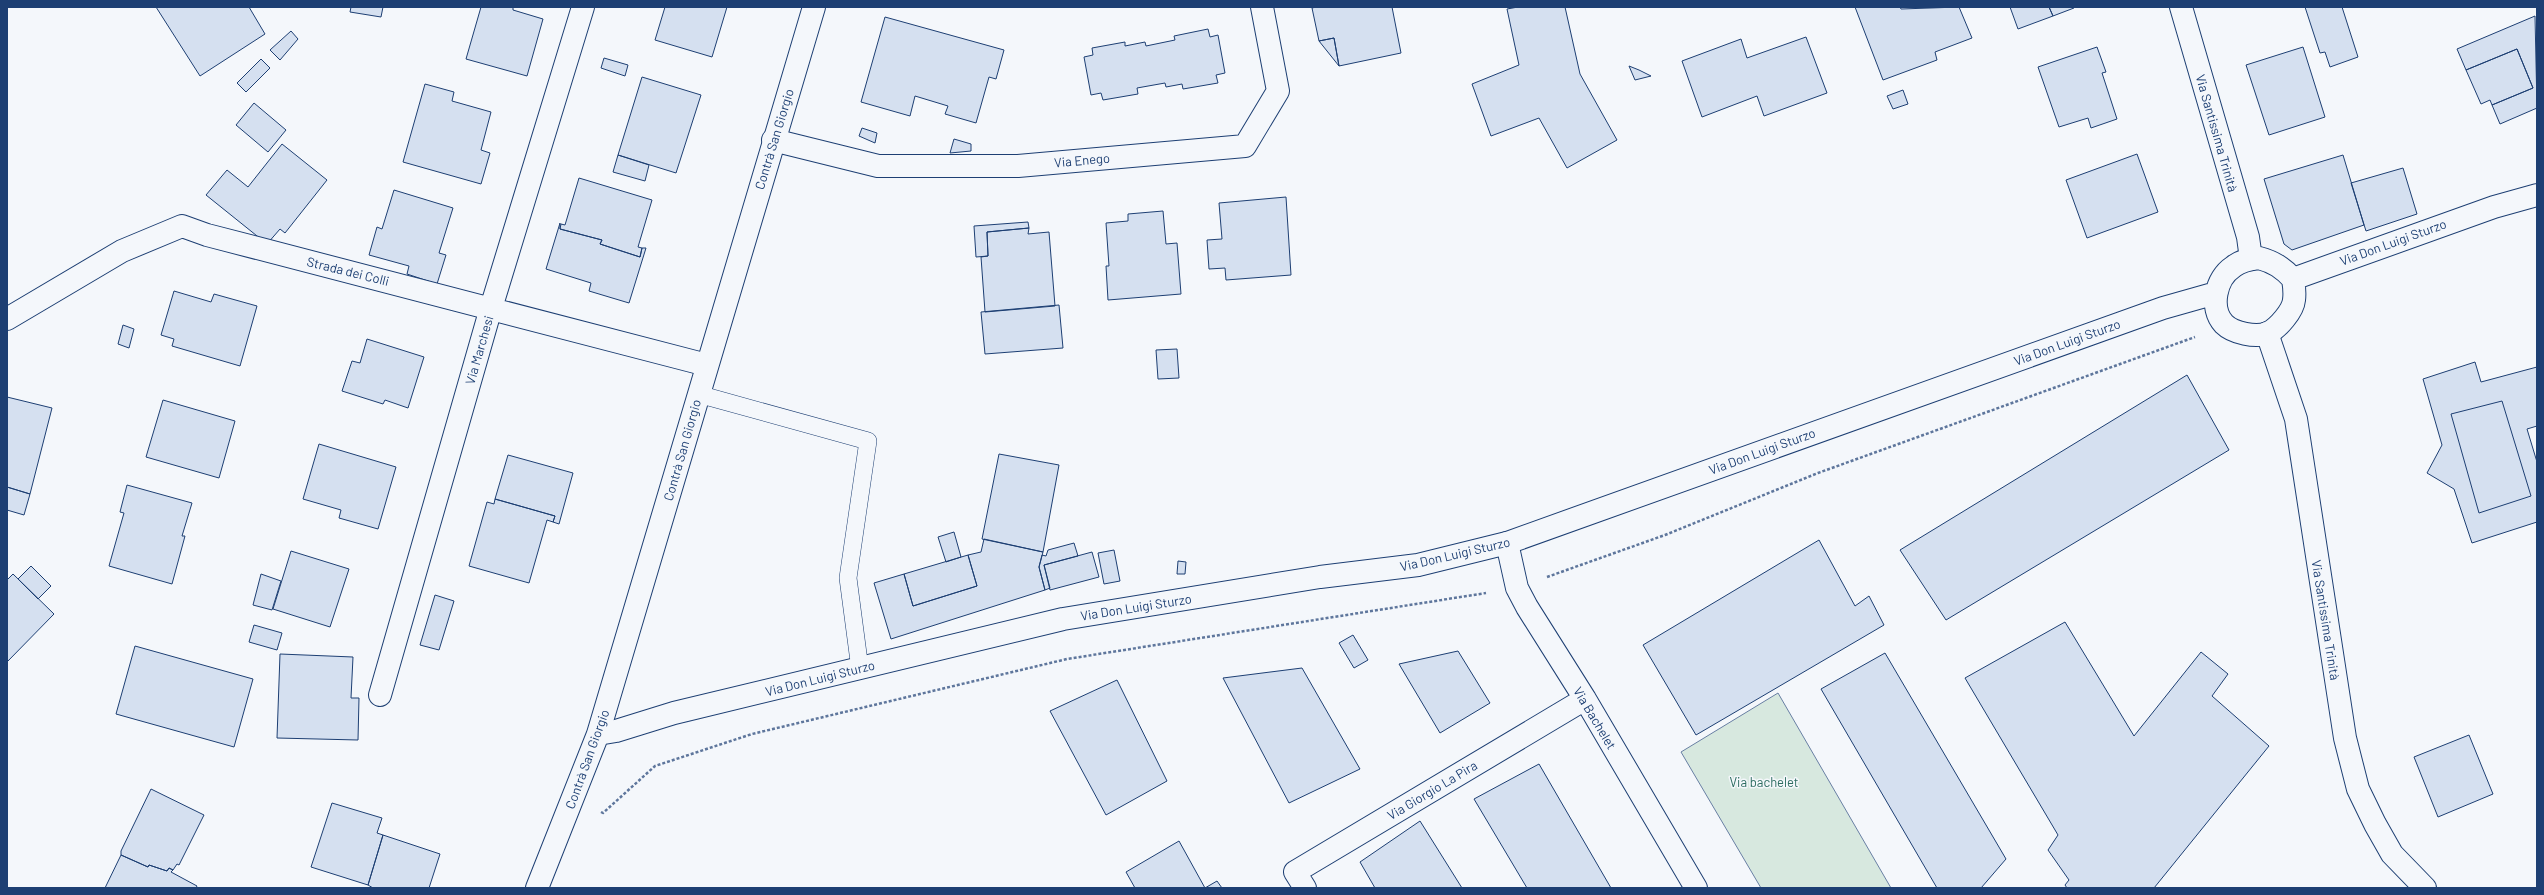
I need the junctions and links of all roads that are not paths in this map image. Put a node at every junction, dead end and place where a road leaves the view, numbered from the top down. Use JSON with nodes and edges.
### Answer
{"nodes":[{"id":1,"x":583,"y":7,"type":"edge"},
{"id":2,"x":814,"y":7,"type":"edge"},
{"id":3,"x":1262,"y":7,"type":"edge"},
{"id":4,"x":2181,"y":7,"type":"edge"},
{"id":5,"x":773,"y":140,"type":"junction"},
{"id":6,"x":2537,"y":195,"type":"edge"},
{"id":7,"x":2494,"y":206,"type":"junction"},
{"id":8,"x":2537,"y":207,"type":"edge"},
{"id":9,"x":2251,"y":259,"type":"junction"},
{"id":10,"x":2293,"y":279,"type":"junction"},
{"id":11,"x":2216,"y":293,"type":"junction"},
{"id":12,"x":491,"y":308,"type":"junction"},
{"id":13,"x":7,"y":319,"type":"edge"},
{"id":14,"x":2268,"y":333,"type":"junction"},
{"id":15,"x":707,"y":365,"type":"junction"},
{"id":16,"x":698,"y":394,"type":"junction"},
{"id":17,"x":1507,"y":543,"type":"junction"},
{"id":18,"x":860,"y":668,"type":"junction"},
{"id":19,"x":380,"y":695,"type":"dead end"},
{"id":20,"x":1585,"y":699,"type":"junction"},
{"id":21,"x":598,"y":734,"type":"junction"},
{"id":22,"x":537,"y":888,"type":"edge"},
{"id":23,"x":1305,"y":888,"type":"edge"},
{"id":24,"x":1696,"y":888,"type":"edge"},
{"id":25,"x":2425,"y":888,"type":"edge"}],
"edges":[{"from":1,"to":12,"type":"street","name":"Via Marchesi"},
{"from":2,"to":5,"type":"street","name":"Contrà San Giorgio"},
{"from":3,"to":5,"type":"street","name":"Via Enego"},
{"from":4,"to":9,"type":"street","name":"Via Santissima Trinità"},
{"from":5,"to":15,"type":"street","name":"Contrà San Giorgio"},
{"from":6,"to":7,"type":"street","name":"Via Don Luigi Sturzo"},
{"from":7,"to":8,"type":"street","name":"Via Don Luigi Sturzo"},
{"from":7,"to":10,"type":"street","name":"Via Don Luigi Sturzo"},
{"from":9,"to":10,"type":"street"},
{"from":9,"to":11,"type":"street"},
{"from":10,"to":14,"type":"street"},
{"from":11,"to":14,"type":"street"},
{"from":11,"to":17,"type":"street","name":"Via Don Luigi Sturzo"},
{"from":12,"to":13,"type":"street","name":"Strada dei Colli"},
{"from":12,"to":15,"type":"street","name":"Strada dei Colli"},
{"from":12,"to":19,"type":"street","name":"Via Marchesi"},
{"from":14,"to":25,"type":"street","name":"Via Santissima Trinità"},
{"from":15,"to":16,"type":"street","name":"Contrà San Giorgio"},
{"from":16,"to":18,"type":"lane"},
{"from":16,"to":21,"type":"street","name":"Contrà San Giorgio"},
{"from":17,"to":18,"type":"street","name":"Via Don Luigi Sturzo"},
{"from":17,"to":20,"type":"street","name":"Via Bachelet"},
{"from":18,"to":21,"type":"street","name":"Via Don Luigi Sturzo"},
{"from":20,"to":23,"type":"street","name":"Via Giorgio La Pira"},
{"from":20,"to":24,"type":"street","name":"Via Bachelet"},
{"from":21,"to":22,"type":"street","name":"Contrà San Giorgio"}]}
